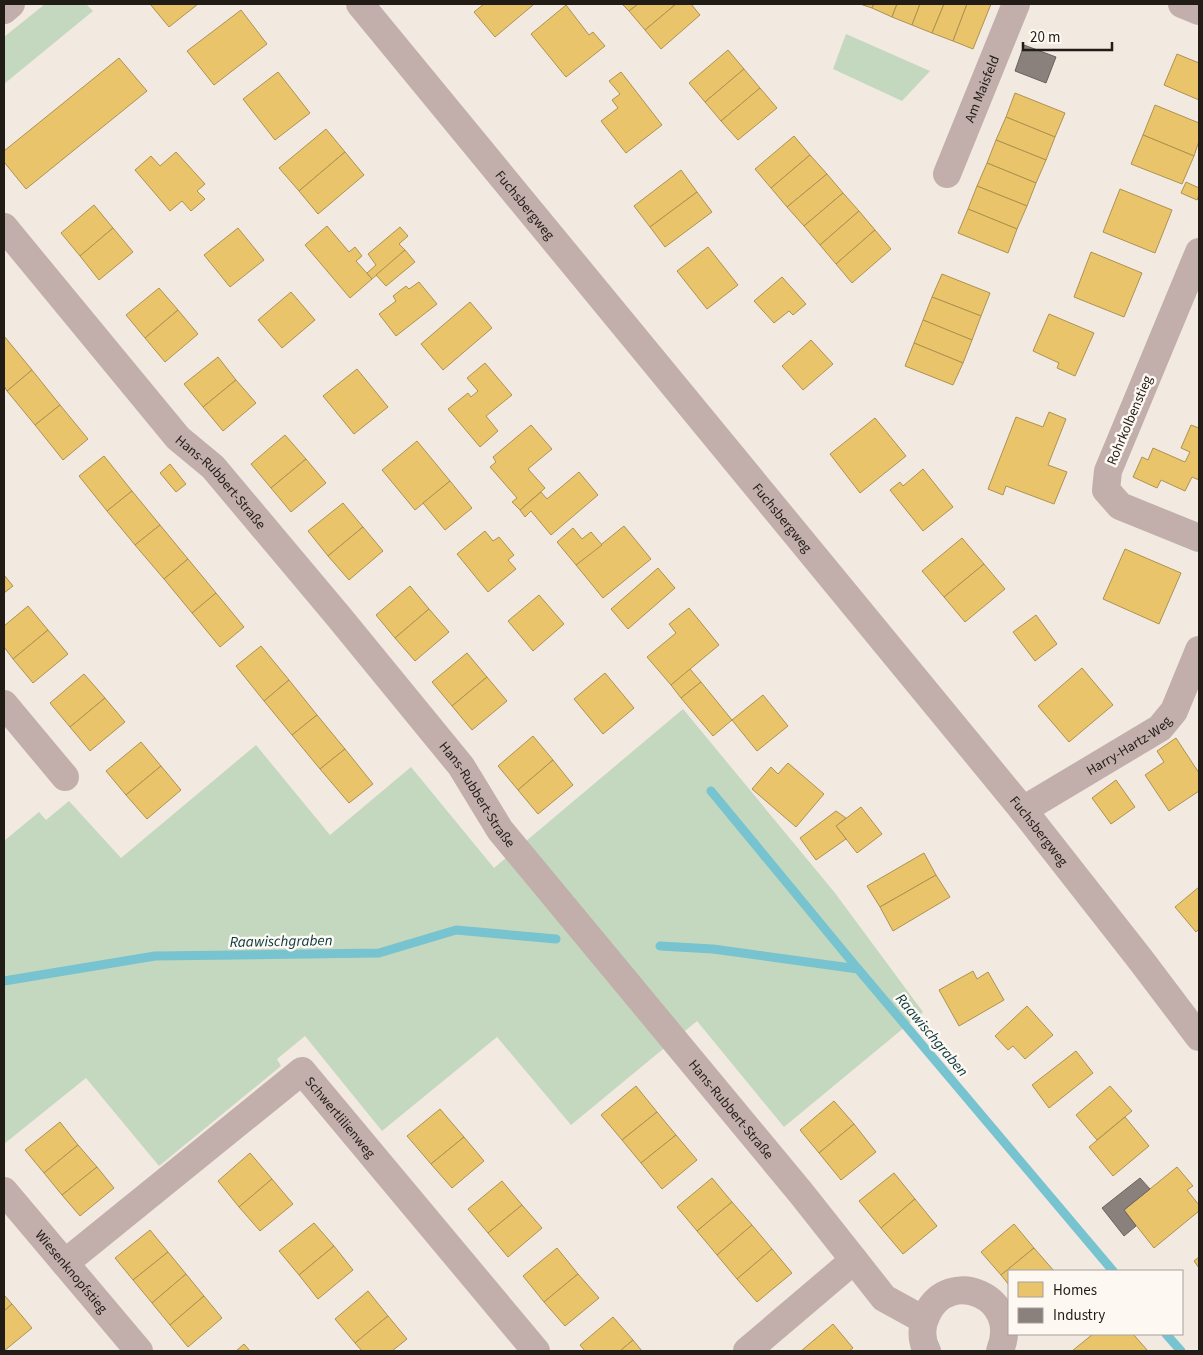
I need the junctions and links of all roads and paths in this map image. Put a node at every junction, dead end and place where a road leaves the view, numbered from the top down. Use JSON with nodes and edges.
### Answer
{"nodes":[{"id":1,"x":11,"y":4,"type":"edge"},
{"id":2,"x":360,"y":4,"type":"edge"},
{"id":3,"x":1016,"y":4,"type":"edge"},
{"id":4,"x":1182,"y":4,"type":"edge"},
{"id":5,"x":4,"y":10,"type":"edge"},
{"id":6,"x":1199,"y":11,"type":"edge"},
{"id":7,"x":947,"y":174,"type":"dead end"},
{"id":8,"x":4,"y":227,"type":"edge"},
{"id":9,"x":1199,"y":252,"type":"edge"},
{"id":10,"x":1199,"y":538,"type":"edge"},
{"id":11,"x":1199,"y":650,"type":"edge"},
{"id":12,"x":4,"y":704,"type":"edge"},
{"id":13,"x":65,"y":777,"type":"dead end"},
{"id":14,"x":1023,"y":810,"type":"junction"},
{"id":15,"x":1199,"y":1037,"type":"edge"},
{"id":16,"x":4,"y":1191,"type":"edge"},
{"id":17,"x":854,"y":1260,"type":"junction"},
{"id":18,"x":65,"y":1263,"type":"junction"},
{"id":19,"x":924,"y":1320,"type":"junction"},
{"id":20,"x":138,"y":1351,"type":"edge"},
{"id":21,"x":536,"y":1351,"type":"edge"},
{"id":22,"x":747,"y":1351,"type":"edge"},
{"id":23,"x":927,"y":1351,"type":"edge"},
{"id":24,"x":1000,"y":1351,"type":"edge"}],
"edges":[{"from":1,"to":5,"type":"street"},
{"from":2,"to":14,"type":"street","name":"Fuchsbergweg"},
{"from":3,"to":7,"type":"street","name":"Am Maisfeld"},
{"from":4,"to":6,"type":"street"},
{"from":8,"to":17,"type":"street","name":"Hans-Rubbert-Straße"},
{"from":9,"to":10,"type":"street","name":"Rohrkolbenstieg"},
{"from":11,"to":14,"type":"street","name":"Harry-Hartz-Weg"},
{"from":12,"to":13,"type":"street"},
{"from":14,"to":15,"type":"street","name":"Fuchsbergweg"},
{"from":16,"to":18,"type":"street","name":"Wiesenknopfstieg"},
{"from":17,"to":19,"type":"street","name":"Hans-Rubbert-Straße"},
{"from":17,"to":22,"type":"street"},
{"from":18,"to":20,"type":"street","name":"Wiesenknopfstieg"},
{"from":18,"to":21,"type":"street","name":"Schwertlilienweg"},
{"from":19,"to":23,"type":"street"},
{"from":19,"to":24,"type":"street"}]}
